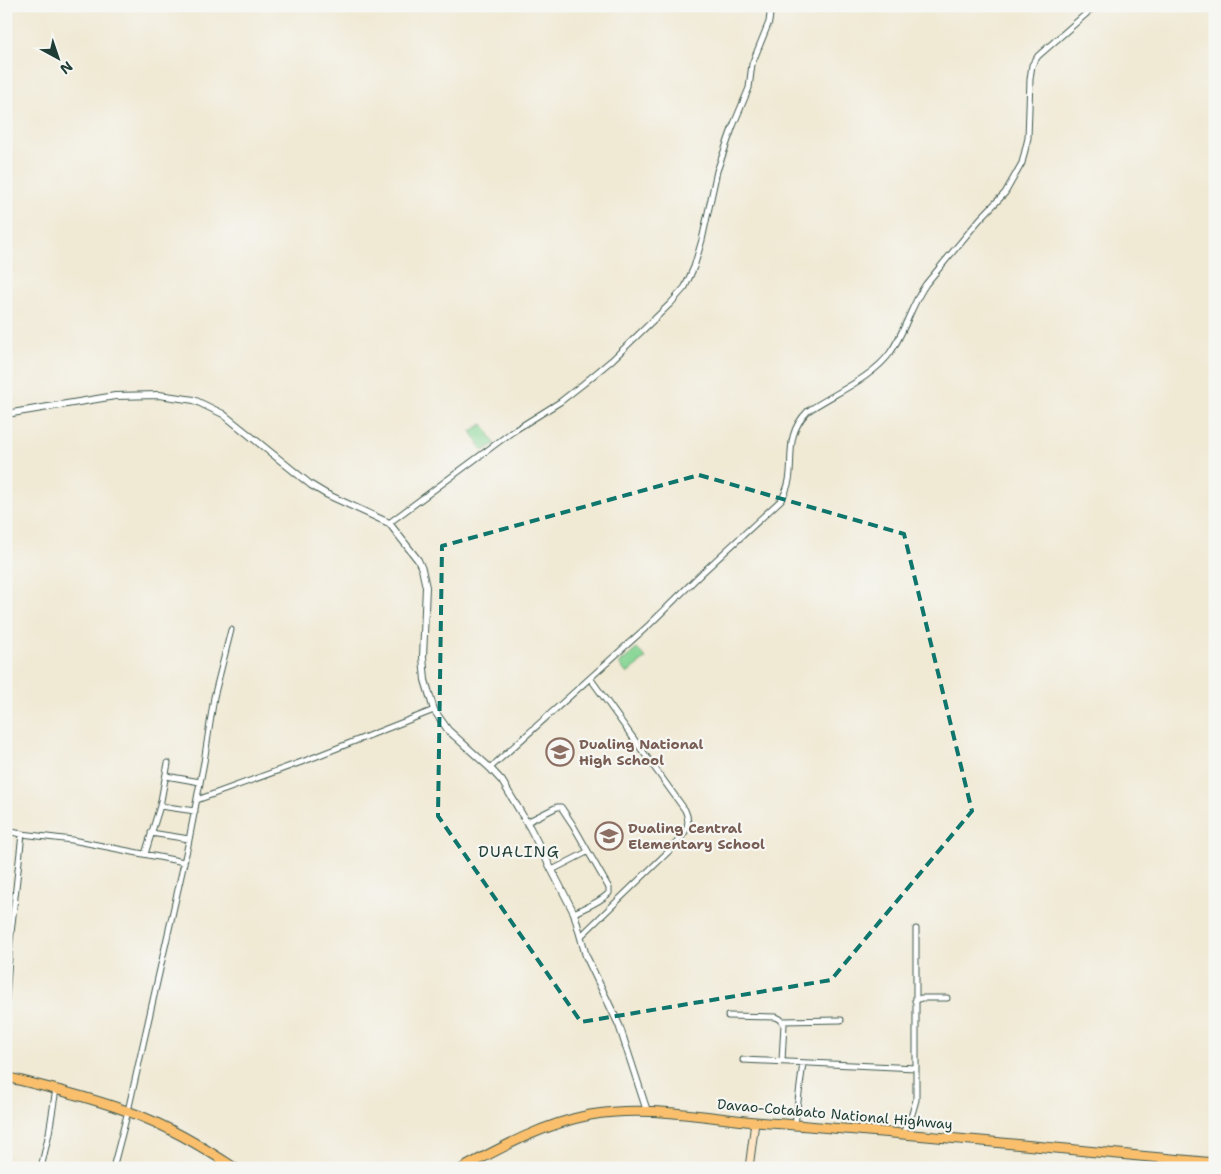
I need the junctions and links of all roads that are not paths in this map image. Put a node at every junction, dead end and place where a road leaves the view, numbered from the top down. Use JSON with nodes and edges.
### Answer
{"nodes":[{"id":1,"x":771,"y":6,"type":"edge"},
{"id":2,"x":1095,"y":6,"type":"edge"},
{"id":3,"x":6,"y":414,"type":"edge"},
{"id":4,"x":389,"y":523,"type":"junction"},
{"id":5,"x":231,"y":630,"type":"dead end"},
{"id":6,"x":590,"y":678,"type":"junction"},
{"id":7,"x":434,"y":710,"type":"junction"},
{"id":8,"x":168,"y":762,"type":"dead end"},
{"id":9,"x":490,"y":768,"type":"junction"},
{"id":10,"x":166,"y":776,"type":"junction"},
{"id":11,"x":200,"y":782,"type":"junction"},
{"id":12,"x":197,"y":800,"type":"junction"},
{"id":13,"x":160,"y":806,"type":"junction"},
{"id":14,"x":194,"y":811,"type":"junction"},
{"id":15,"x":527,"y":822,"type":"junction"},
{"id":16,"x":6,"y":831,"type":"edge"},
{"id":17,"x":152,"y":833,"type":"junction"},
{"id":18,"x":22,"y":834,"type":"junction"},
{"id":19,"x":190,"y":839,"type":"junction"},
{"id":20,"x":587,"y":852,"type":"junction"},
{"id":21,"x":145,"y":854,"type":"junction"},
{"id":22,"x":184,"y":862,"type":"junction"},
{"id":23,"x":552,"y":870,"type":"junction"},
{"id":24,"x":574,"y":913,"type":"junction"},
{"id":25,"x":916,"y":929,"type":"dead end"},
{"id":26,"x":580,"y":936,"type":"junction"},
{"id":27,"x":947,"y":998,"type":"dead end"},
{"id":28,"x":6,"y":1001,"type":"edge"},
{"id":29,"x":915,"y":1001,"type":"junction"},
{"id":30,"x":728,"y":1016,"type":"dead end"},
{"id":31,"x":841,"y":1020,"type":"dead end"},
{"id":32,"x":782,"y":1021,"type":"junction"},
{"id":33,"x":743,"y":1060,"type":"dead end"},
{"id":34,"x":782,"y":1061,"type":"junction"},
{"id":35,"x":803,"y":1063,"type":"junction"},
{"id":36,"x":916,"y":1068,"type":"junction"},
{"id":37,"x":6,"y":1077,"type":"edge"},
{"id":38,"x":56,"y":1089,"type":"junction"},
{"id":39,"x":128,"y":1111,"type":"junction"},
{"id":40,"x":648,"y":1111,"type":"junction"},
{"id":41,"x":755,"y":1122,"type":"junction"},
{"id":42,"x":795,"y":1124,"type":"junction"},
{"id":43,"x":903,"y":1133,"type":"junction"},
{"id":44,"x":1215,"y":1163,"type":"edge"},
{"id":45,"x":41,"y":1168,"type":"edge"},
{"id":46,"x":113,"y":1168,"type":"edge"},
{"id":47,"x":235,"y":1168,"type":"edge"},
{"id":48,"x":463,"y":1168,"type":"edge"},
{"id":49,"x":748,"y":1168,"type":"edge"}],
"edges":[{"from":1,"to":4,"type":"street"},
{"from":2,"to":6,"type":"street"},
{"from":3,"to":4,"type":"street"},
{"from":4,"to":7,"type":"street"},
{"from":5,"to":11,"type":"street"},
{"from":6,"to":9,"type":"street"},
{"from":6,"to":26,"type":"street"},
{"from":7,"to":9,"type":"street"},
{"from":7,"to":12,"type":"street"},
{"from":8,"to":10,"type":"street"},
{"from":9,"to":15,"type":"street"},
{"from":10,"to":11,"type":"street"},
{"from":10,"to":13,"type":"street"},
{"from":11,"to":12,"type":"street"},
{"from":12,"to":14,"type":"street"},
{"from":13,"to":14,"type":"street"},
{"from":13,"to":17,"type":"street"},
{"from":14,"to":19,"type":"street"},
{"from":15,"to":20,"type":"street"},
{"from":15,"to":23,"type":"street"},
{"from":16,"to":18,"type":"street"},
{"from":17,"to":19,"type":"street"},
{"from":17,"to":21,"type":"street"},
{"from":18,"to":21,"type":"street"},
{"from":18,"to":28,"type":"street"},
{"from":19,"to":22,"type":"street"},
{"from":20,"to":23,"type":"street"},
{"from":20,"to":24,"type":"street"},
{"from":21,"to":22,"type":"street"},
{"from":22,"to":39,"type":"street"},
{"from":23,"to":24,"type":"street"},
{"from":24,"to":26,"type":"street"},
{"from":25,"to":29,"type":"street"},
{"from":26,"to":40,"type":"street"},
{"from":27,"to":29,"type":"street"},
{"from":29,"to":36,"type":"street"},
{"from":30,"to":32,"type":"street"},
{"from":31,"to":32,"type":"street"},
{"from":32,"to":34,"type":"street"},
{"from":33,"to":34,"type":"street"},
{"from":34,"to":35,"type":"street"},
{"from":35,"to":36,"type":"street"},
{"from":35,"to":42,"type":"street"},
{"from":36,"to":43,"type":"street"},
{"from":37,"to":38,"type":"highway"},
{"from":38,"to":39,"type":"highway"},
{"from":38,"to":45,"type":"street"},
{"from":39,"to":46,"type":"street"},
{"from":39,"to":47,"type":"highway"},
{"from":40,"to":41,"type":"highway","name":"Davao-Cotabato National Highway"},
{"from":40,"to":48,"type":"highway","name":"Davao-Cotabato National Highway"},
{"from":41,"to":42,"type":"highway","name":"Davao-Cotabato National Highway"},
{"from":41,"to":49,"type":"main road"},
{"from":42,"to":43,"type":"highway","name":"Davao-Cotabato National Highway"},
{"from":43,"to":44,"type":"highway","name":"Davao-Cotabato National Highway"}]}
